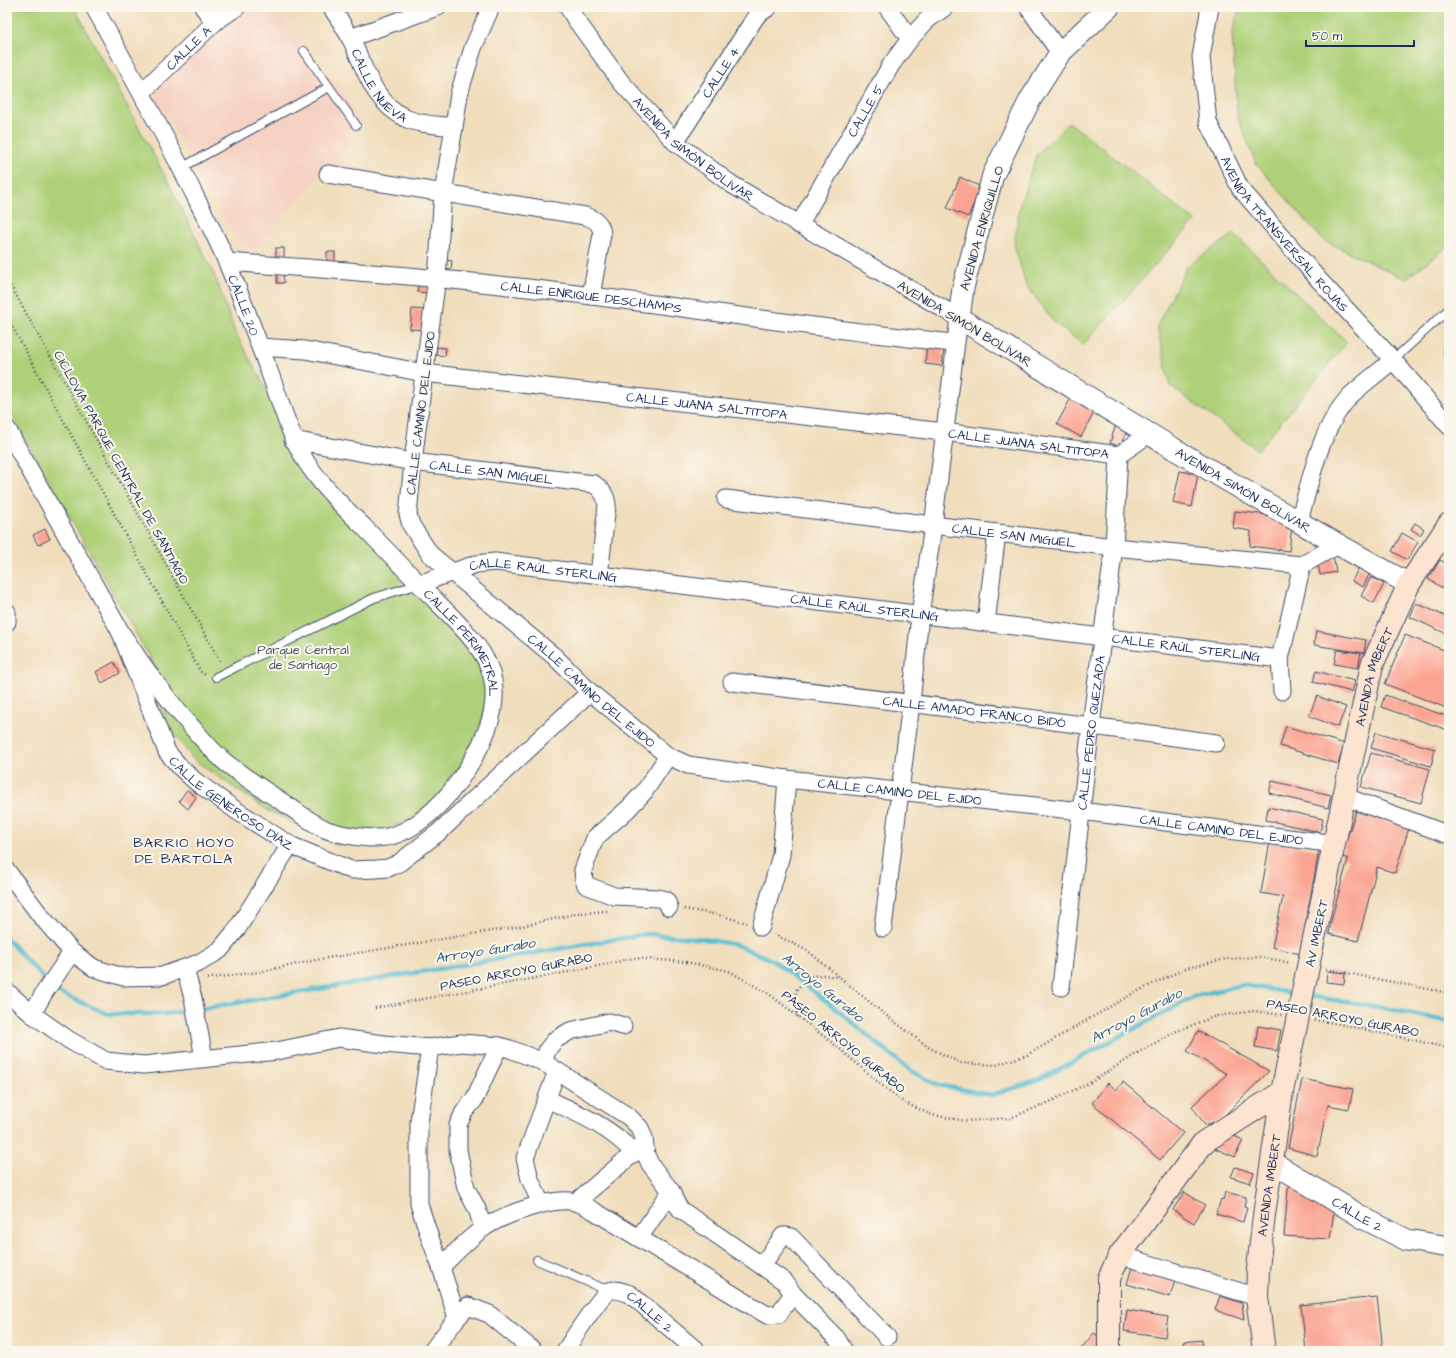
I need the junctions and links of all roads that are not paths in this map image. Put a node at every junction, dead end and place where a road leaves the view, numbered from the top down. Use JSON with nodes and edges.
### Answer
{"nodes":[{"id":1,"x":94,"y":7,"type":"edge"},
{"id":2,"x":203,"y":7,"type":"edge"},
{"id":3,"x":237,"y":7,"type":"edge"},
{"id":4,"x":332,"y":7,"type":"edge"},
{"id":5,"x":437,"y":7,"type":"edge"},
{"id":6,"x":491,"y":7,"type":"edge"},
{"id":7,"x":568,"y":7,"type":"edge"},
{"id":8,"x":886,"y":7,"type":"edge"},
{"id":9,"x":945,"y":7,"type":"edge"},
{"id":10,"x":1028,"y":7,"type":"edge"},
{"id":11,"x":1110,"y":7,"type":"edge"},
{"id":12,"x":1210,"y":7,"type":"edge"},
{"id":13,"x":759,"y":10,"type":"edge"},
{"id":14,"x":215,"y":22,"type":"junction"},
{"id":15,"x":350,"y":38,"type":"junction"},
{"id":16,"x":910,"y":39,"type":"junction"},
{"id":17,"x":304,"y":51,"type":"dead end"},
{"id":18,"x":1060,"y":53,"type":"junction"},
{"id":19,"x":329,"y":87,"type":"junction"},
{"id":20,"x":142,"y":92,"type":"junction"},
{"id":21,"x":356,"y":125,"type":"dead end"},
{"id":22,"x":454,"y":127,"type":"junction"},
{"id":23,"x":675,"y":142,"type":"junction"},
{"id":24,"x":181,"y":168,"type":"junction"},
{"id":25,"x":328,"y":174,"type":"dead end"},
{"id":26,"x":444,"y":193,"type":"junction"},
{"id":27,"x":799,"y":224,"type":"junction"},
{"id":28,"x":227,"y":262,"type":"junction"},
{"id":29,"x":437,"y":278,"type":"junction"},
{"id":30,"x":591,"y":296,"type":"junction"},
{"id":31,"x":1449,"y":309,"type":"edge"},
{"id":32,"x":959,"y":318,"type":"junction"},
{"id":33,"x":955,"y":343,"type":"junction"},
{"id":34,"x":260,"y":348,"type":"junction"},
{"id":35,"x":1449,"y":348,"type":"edge"},
{"id":36,"x":1449,"y":356,"type":"edge"},
{"id":37,"x":1393,"y":360,"type":"junction"},
{"id":38,"x":424,"y":373,"type":"junction"},
{"id":39,"x":1449,"y":426,"type":"edge"},
{"id":40,"x":7,"y":429,"type":"edge"},
{"id":41,"x":944,"y":432,"type":"junction"},
{"id":42,"x":1149,"y":434,"type":"junction"},
{"id":43,"x":294,"y":440,"type":"junction"},
{"id":44,"x":1119,"y":455,"type":"junction"},
{"id":45,"x":413,"y":462,"type":"junction"},
{"id":46,"x":726,"y":499,"type":"dead end"},
{"id":47,"x":1299,"y":521,"type":"junction"},
{"id":48,"x":1449,"y":524,"type":"edge"},
{"id":49,"x":933,"y":526,"type":"junction"},
{"id":50,"x":997,"y":533,"type":"junction"},
{"id":51,"x":1338,"y":545,"type":"junction"},
{"id":52,"x":1114,"y":547,"type":"junction"},
{"id":53,"x":1302,"y":565,"type":"junction"},
{"id":54,"x":451,"y":573,"type":"junction"},
{"id":55,"x":600,"y":575,"type":"junction"},
{"id":56,"x":419,"y":584,"type":"junction"},
{"id":57,"x":1409,"y":584,"type":"junction"},
{"id":58,"x":7,"y":612,"type":"edge"},
{"id":59,"x":920,"y":615,"type":"junction"},
{"id":60,"x":7,"y":622,"type":"edge"},
{"id":61,"x":986,"y":623,"type":"junction"},
{"id":62,"x":120,"y":631,"type":"junction"},
{"id":63,"x":1102,"y":636,"type":"junction"},
{"id":64,"x":1280,"y":659,"type":"junction"},
{"id":65,"x":216,"y":677,"type":"dead end"},
{"id":66,"x":732,"y":682,"type":"dead end"},
{"id":67,"x":1282,"y":691,"type":"dead end"},
{"id":68,"x":590,"y":692,"type":"junction"},
{"id":69,"x":911,"y":703,"type":"junction"},
{"id":70,"x":1091,"y":726,"type":"junction"},
{"id":71,"x":1216,"y":743,"type":"dead end"},
{"id":72,"x":668,"y":756,"type":"junction"},
{"id":73,"x":787,"y":779,"type":"junction"},
{"id":74,"x":900,"y":791,"type":"junction"},
{"id":75,"x":1343,"y":796,"type":"junction"},
{"id":76,"x":1081,"y":812,"type":"junction"},
{"id":77,"x":1449,"y":835,"type":"edge"},
{"id":78,"x":1335,"y":844,"type":"junction"},
{"id":79,"x":290,"y":845,"type":"junction"},
{"id":80,"x":7,"y":871,"type":"edge"},
{"id":81,"x":669,"y":907,"type":"dead end"},
{"id":82,"x":761,"y":927,"type":"dead end"},
{"id":83,"x":883,"y":928,"type":"dead end"},
{"id":84,"x":72,"y":952,"type":"junction"},
{"id":85,"x":187,"y":975,"type":"junction"},
{"id":86,"x":1061,"y":987,"type":"dead end"},
{"id":87,"x":7,"y":992,"type":"edge"},
{"id":88,"x":32,"y":1014,"type":"junction"},
{"id":89,"x":1298,"y":1019,"type":"joint"},
{"id":90,"x":623,"y":1026,"type":"dead end"},
{"id":91,"x":499,"y":1046,"type":"junction"},
{"id":92,"x":430,"y":1048,"type":"junction"},
{"id":93,"x":204,"y":1058,"type":"junction"},
{"id":94,"x":543,"y":1062,"type":"junction"},
{"id":95,"x":557,"y":1071,"type":"junction"},
{"id":96,"x":1282,"y":1092,"type":"junction"},
{"id":97,"x":546,"y":1100,"type":"junction"},
{"id":98,"x":639,"y":1149,"type":"junction"},
{"id":99,"x":1272,"y":1162,"type":"junction"},
{"id":100,"x":671,"y":1191,"type":"junction"},
{"id":101,"x":576,"y":1202,"type":"junction"},
{"id":102,"x":541,"y":1204,"type":"junction"},
{"id":103,"x":483,"y":1228,"type":"junction"},
{"id":104,"x":640,"y":1238,"type":"junction"},
{"id":105,"x":1449,"y":1247,"type":"edge"},
{"id":106,"x":1120,"y":1255,"type":"junction"},
{"id":107,"x":537,"y":1260,"type":"dead end"},
{"id":108,"x":762,"y":1265,"type":"junction"},
{"id":109,"x":441,"y":1267,"type":"junction"},
{"id":110,"x":793,"y":1294,"type":"junction"},
{"id":111,"x":604,"y":1296,"type":"junction"},
{"id":112,"x":1257,"y":1297,"type":"junction"},
{"id":113,"x":457,"y":1318,"type":"junction"},
{"id":114,"x":887,"y":1337,"type":"dead end"},
{"id":115,"x":432,"y":1351,"type":"edge"},
{"id":116,"x":534,"y":1351,"type":"edge"},
{"id":117,"x":565,"y":1351,"type":"edge"},
{"id":118,"x":697,"y":1351,"type":"edge"},
{"id":119,"x":844,"y":1351,"type":"edge"},
{"id":120,"x":1109,"y":1351,"type":"edge"},
{"id":121,"x":1264,"y":1351,"type":"edge"}],
"edges":[{"from":1,"to":20,"type":"street","name":"CALLE 20"},
{"from":2,"to":14,"type":"street"},
{"from":3,"to":14,"type":"street","name":"CALLE A"},
{"from":4,"to":15,"type":"street","name":"CALLE NUEVA"},
{"from":5,"to":15,"type":"street"},
{"from":6,"to":22,"type":"street","name":"CALLE CAMINO DEL EJIDO"},
{"from":7,"to":23,"type":"street","name":"AVENIDA SIMÓN BOLÍVAR"},
{"from":8,"to":16,"type":"street"},
{"from":9,"to":16,"type":"street","name":"CALLE 5"},
{"from":10,"to":18,"type":"street"},
{"from":11,"to":18,"type":"street","name":"AVENIDA ENRIQUILLO"},
{"from":12,"to":37,"type":"street","name":"AVENIDA TRANSVERSAL ROJAS"},
{"from":13,"to":23,"type":"street","name":"CALLE 4"},
{"from":14,"to":20,"type":"street","name":"CALLE A"},
{"from":15,"to":22,"type":"street","name":"CALLE NUEVA"},
{"from":16,"to":27,"type":"street","name":"CALLE 5"},
{"from":17,"to":19,"type":"lane"},
{"from":18,"to":32,"type":"street","name":"AVENIDA ENRIQUILLO"},
{"from":19,"to":21,"type":"lane"},
{"from":19,"to":24,"type":"lane"},
{"from":20,"to":24,"type":"street","name":"CALLE 20"},
{"from":22,"to":26,"type":"street","name":"CALLE CAMINO DEL EJIDO"},
{"from":23,"to":27,"type":"street","name":"AVENIDA SIMÓN BOLÍVAR"},
{"from":24,"to":28,"type":"street","name":"CALLE 20"},
{"from":25,"to":26,"type":"street"},
{"from":26,"to":29,"type":"street","name":"CALLE CAMINO DEL EJIDO"},
{"from":26,"to":30,"type":"street"},
{"from":27,"to":32,"type":"street","name":"AVENIDA SIMÓN BOLÍVAR"},
{"from":28,"to":29,"type":"street","name":"CALLE ENRIQUE DESCHAMPS"},
{"from":28,"to":34,"type":"street","name":"CALLE 20"},
{"from":29,"to":30,"type":"street","name":"CALLE ENRIQUE DESCHAMPS"},
{"from":29,"to":38,"type":"street","name":"CALLE CAMINO DEL EJIDO"},
{"from":30,"to":33,"type":"street","name":"CALLE ENRIQUE DESCHAMPS"},
{"from":31,"to":37,"type":"lane"},
{"from":32,"to":33,"type":"street"},
{"from":32,"to":42,"type":"street","name":"AVENIDA SIMÓN BOLÍVAR"},
{"from":33,"to":41,"type":"street"},
{"from":34,"to":38,"type":"street","name":"CALLE JUANA SALTITOPA"},
{"from":34,"to":43,"type":"street","name":"CALLE 20"},
{"from":35,"to":36,"type":"lane"},
{"from":37,"to":39,"type":"street","name":"AVENIDA TRANSVERSAL ROJAS"},
{"from":37,"to":47,"type":"street"},
{"from":38,"to":41,"type":"street","name":"CALLE JUANA SALTITOPA"},
{"from":38,"to":45,"type":"street","name":"CALLE CAMINO DEL EJIDO"},
{"from":40,"to":62,"type":"street","name":"CALLE GENEROSO DÍAZ"},
{"from":41,"to":44,"type":"street","name":"CALLE JUANA SALTITOPA"},
{"from":41,"to":49,"type":"street"},
{"from":42,"to":44,"type":"street","name":"CALLE JUANA SALTITOPA"},
{"from":42,"to":47,"type":"street","name":"AVENIDA SIMÓN BOLÍVAR"},
{"from":43,"to":45,"type":"street","name":"CALLE SAN MIGUEL"},
{"from":43,"to":56,"type":"street","name":"CALLE 20"},
{"from":44,"to":52,"type":"street","name":"CALLE PEDRO QUEZADA"},
{"from":45,"to":54,"type":"street","name":"CALLE CAMINO DEL EJIDO"},
{"from":45,"to":55,"type":"street","name":"CALLE SAN MIGUEL"},
{"from":46,"to":49,"type":"street","name":"CALLE SAN MIGUEL"},
{"from":47,"to":51,"type":"street","name":"AVENIDA SIMÓN BOLÍVAR"},
{"from":48,"to":57,"type":"main road","name":"AVENIDA IMBERT"},
{"from":49,"to":50,"type":"street","name":"CALLE SAN MIGUEL"},
{"from":49,"to":59,"type":"street"},
{"from":50,"to":52,"type":"street","name":"CALLE SAN MIGUEL"},
{"from":50,"to":61,"type":"street"},
{"from":51,"to":53,"type":"street"},
{"from":51,"to":57,"type":"street","name":"AVENIDA SIMÓN BOLÍVAR"},
{"from":52,"to":53,"type":"street","name":"CALLE SAN MIGUEL"},
{"from":52,"to":63,"type":"street","name":"CALLE PEDRO QUEZADA"},
{"from":53,"to":64,"type":"street"},
{"from":54,"to":55,"type":"street","name":"CALLE RAÚL STERLING"},
{"from":54,"to":56,"type":"street","name":"CALLE RAÚL STERLING"},
{"from":54,"to":68,"type":"street","name":"CALLE CAMINO DEL EJIDO"},
{"from":55,"to":59,"type":"street","name":"CALLE RAÚL STERLING"},
{"from":56,"to":62,"type":"street","name":"CALLE PERIMETRAL"},
{"from":56,"to":65,"type":"lane"},
{"from":57,"to":75,"type":"main road","name":"AVENIDA IMBERT"},
{"from":58,"to":60,"type":"street"},
{"from":59,"to":61,"type":"street","name":"CALLE RAÚL STERLING"},
{"from":59,"to":69,"type":"street"},
{"from":61,"to":63,"type":"street","name":"CALLE RAÚL STERLING"},
{"from":62,"to":79,"type":"street","name":"CALLE GENEROSO DÍAZ"},
{"from":63,"to":64,"type":"street","name":"CALLE RAÚL STERLING"},
{"from":63,"to":70,"type":"street","name":"CALLE PEDRO QUEZADA"},
{"from":64,"to":67,"type":"street"},
{"from":66,"to":69,"type":"street","name":"CALLE AMADO FRANCO BIDÓ"},
{"from":68,"to":72,"type":"street","name":"CALLE CAMINO DEL EJIDO"},
{"from":68,"to":79,"type":"street","name":"CALLE GENEROSO DÍAZ"},
{"from":69,"to":70,"type":"street","name":"CALLE AMADO FRANCO BIDÓ"},
{"from":69,"to":74,"type":"street"},
{"from":70,"to":71,"type":"street","name":"CALLE AMADO FRANCO BIDÓ"},
{"from":70,"to":76,"type":"street","name":"CALLE PEDRO QUEZADA"},
{"from":72,"to":73,"type":"street","name":"CALLE CAMINO DEL EJIDO"},
{"from":72,"to":81,"type":"street"},
{"from":73,"to":74,"type":"street","name":"CALLE CAMINO DEL EJIDO"},
{"from":73,"to":82,"type":"street"},
{"from":74,"to":76,"type":"street","name":"CALLE CAMINO DEL EJIDO"},
{"from":74,"to":83,"type":"street"},
{"from":75,"to":77,"type":"street"},
{"from":75,"to":78,"type":"main road","name":"AVENIDA IMBERT"},
{"from":76,"to":78,"type":"street","name":"CALLE CAMINO DEL EJIDO"},
{"from":76,"to":86,"type":"street","name":"CALLE PEDRO QUEZADA"},
{"from":78,"to":89,"type":"main road","name":"AV IMBERT","bridge":true},
{"from":79,"to":85,"type":"street"},
{"from":80,"to":84,"type":"street"},
{"from":84,"to":85,"type":"street"},
{"from":84,"to":88,"type":"street"},
{"from":85,"to":93,"type":"street"},
{"from":87,"to":88,"type":"street"},
{"from":88,"to":93,"type":"street"},
{"from":89,"to":96,"type":"main road","name":"AVENIDA IMBERT"},
{"from":90,"to":94,"type":"street"},
{"from":91,"to":92,"type":"street"},
{"from":91,"to":94,"type":"street"},
{"from":91,"to":103,"type":"street"},
{"from":92,"to":93,"type":"street"},
{"from":92,"to":109,"type":"street"},
{"from":94,"to":95,"type":"street"},
{"from":95,"to":97,"type":"street"},
{"from":95,"to":98,"type":"street"},
{"from":96,"to":99,"type":"main road","name":"AVENIDA IMBERT"},
{"from":96,"to":106,"type":"main road"},
{"from":97,"to":98,"type":"street"},
{"from":97,"to":102,"type":"street"},
{"from":98,"to":100,"type":"street"},
{"from":98,"to":101,"type":"street"},
{"from":99,"to":105,"type":"street","name":"CALLE 2"},
{"from":99,"to":112,"type":"main road","name":"AVENIDA IMBERT"},
{"from":100,"to":104,"type":"street"},
{"from":100,"to":108,"type":"street"},
{"from":101,"to":102,"type":"street"},
{"from":101,"to":104,"type":"street"},
{"from":102,"to":103,"type":"street"},
{"from":103,"to":109,"type":"street"},
{"from":104,"to":110,"type":"street"},
{"from":106,"to":112,"type":"street"},
{"from":106,"to":120,"type":"main road"},
{"from":107,"to":111,"type":"lane"},
{"from":108,"to":110,"type":"street"},
{"from":108,"to":114,"type":"street"},
{"from":109,"to":113,"type":"street"},
{"from":110,"to":119,"type":"street"},
{"from":111,"to":117,"type":"street"},
{"from":111,"to":118,"type":"street","name":"CALLE 2"},
{"from":112,"to":121,"type":"main road","name":"AVENIDA IMBERT"},
{"from":113,"to":115,"type":"street"},
{"from":113,"to":116,"type":"street"}]}
